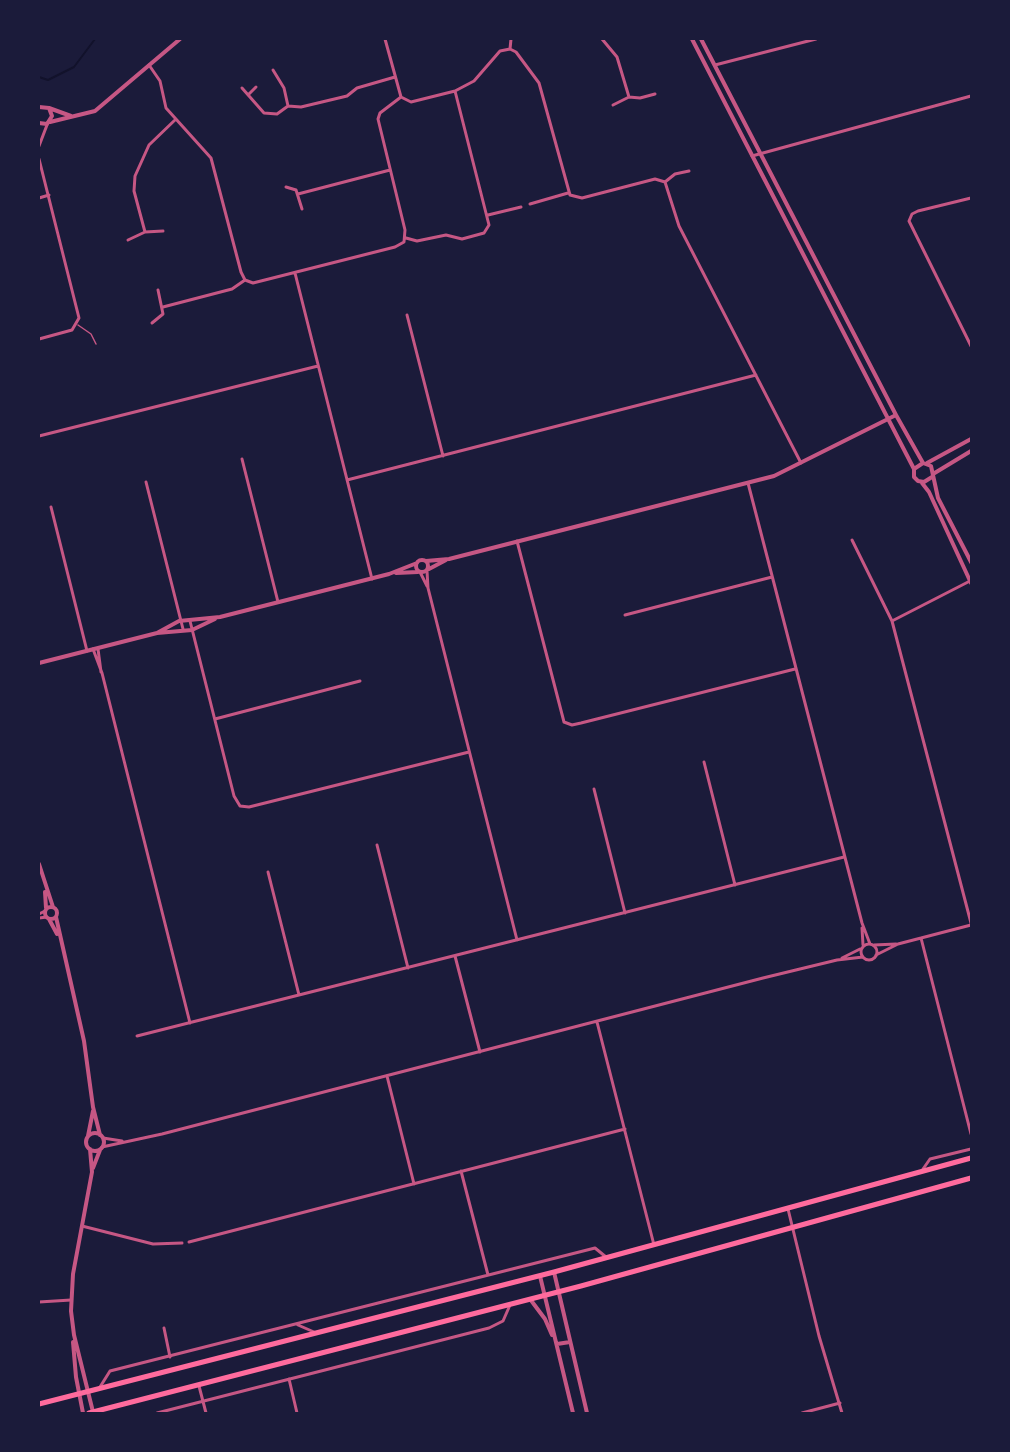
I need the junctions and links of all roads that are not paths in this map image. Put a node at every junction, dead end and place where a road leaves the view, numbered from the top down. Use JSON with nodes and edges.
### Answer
{"nodes":[{"id":1,"x":180,"y":39,"type":"edge"},
{"id":2,"x":385,"y":39,"type":"edge"},
{"id":3,"x":511,"y":39,"type":"edge"},
{"id":4,"x":603,"y":39,"type":"edge"},
{"id":5,"x":692,"y":39,"type":"edge"},
{"id":6,"x":701,"y":39,"type":"edge"},
{"id":7,"x":816,"y":39,"type":"edge"},
{"id":8,"x":510,"y":49,"type":"junction"},
{"id":9,"x":715,"y":65,"type":"junction"},
{"id":10,"x":149,"y":66,"type":"junction"},
{"id":11,"x":706,"y":67,"type":"junction"},
{"id":12,"x":273,"y":70,"type":"dead end"},
{"id":13,"x":395,"y":77,"type":"junction"},
{"id":14,"x":256,"y":87,"type":"dead end"},
{"id":15,"x":242,"y":88,"type":"dead end"},
{"id":16,"x":455,"y":91,"type":"junction"},
{"id":17,"x":655,"y":94,"type":"dead end"},
{"id":18,"x":248,"y":95,"type":"junction"},
{"id":19,"x":971,"y":96,"type":"edge"},
{"id":20,"x":401,"y":97,"type":"junction"},
{"id":21,"x":629,"y":97,"type":"junction"},
{"id":22,"x":613,"y":105,"type":"dead end"},
{"id":23,"x":288,"y":106,"type":"junction"},
{"id":24,"x":39,"y":107,"type":"edge"},
{"id":25,"x":49,"y":108,"type":"junction"},
{"id":26,"x":74,"y":117,"type":"junction"},
{"id":27,"x":176,"y":119,"type":"junction"},
{"id":28,"x":39,"y":123,"type":"edge"},
{"id":29,"x":49,"y":123,"type":"junction"},
{"id":30,"x":39,"y":141,"type":"edge"},
{"id":31,"x":39,"y":148,"type":"edge"},
{"id":32,"x":760,"y":152,"type":"junction"},
{"id":33,"x":752,"y":156,"type":"junction"},
{"id":34,"x":39,"y":159,"type":"edge"},
{"id":35,"x":390,"y":170,"type":"junction"},
{"id":36,"x":689,"y":171,"type":"dead end"},
{"id":37,"x":665,"y":182,"type":"junction"},
{"id":38,"x":286,"y":187,"type":"dead end"},
{"id":39,"x":568,"y":193,"type":"junction"},
{"id":40,"x":298,"y":194,"type":"junction"},
{"id":41,"x":49,"y":195,"type":"junction"},
{"id":42,"x":39,"y":198,"type":"edge"},
{"id":43,"x":971,"y":198,"type":"edge"},
{"id":44,"x":530,"y":204,"type":"dead end"},
{"id":45,"x":521,"y":207,"type":"dead end"},
{"id":46,"x":302,"y":209,"type":"dead end"},
{"id":47,"x":488,"y":215,"type":"junction"},
{"id":48,"x":163,"y":231,"type":"dead end"},
{"id":49,"x":145,"y":232,"type":"junction"},
{"id":50,"x":406,"y":238,"type":"junction"},
{"id":51,"x":128,"y":240,"type":"dead end"},
{"id":52,"x":295,"y":273,"type":"junction"},
{"id":53,"x":245,"y":280,"type":"junction"},
{"id":54,"x":158,"y":290,"type":"dead end"},
{"id":55,"x":163,"y":307,"type":"junction"},
{"id":56,"x":406,"y":315,"type":"dead end"},
{"id":57,"x":152,"y":323,"type":"dead end"},
{"id":58,"x":78,"y":325,"type":"junction"},
{"id":59,"x":39,"y":339,"type":"edge"},
{"id":60,"x":96,"y":344,"type":"dead end"},
{"id":61,"x":971,"y":346,"type":"edge"},
{"id":62,"x":318,"y":366,"type":"junction"},
{"id":63,"x":756,"y":375,"type":"junction"},
{"id":64,"x":896,"y":415,"type":"junction"},
{"id":65,"x":888,"y":419,"type":"junction"},
{"id":66,"x":39,"y":436,"type":"edge"},
{"id":67,"x":971,"y":439,"type":"edge"},
{"id":68,"x":960,"y":446,"type":"junction"},
{"id":69,"x":971,"y":451,"type":"edge"},
{"id":70,"x":964,"y":454,"type":"junction"},
{"id":71,"x":443,"y":456,"type":"junction"},
{"id":72,"x":242,"y":459,"type":"dead end"},
{"id":73,"x":801,"y":463,"type":"junction"},
{"id":74,"x":925,"y":463,"type":"junction"},
{"id":75,"x":914,"y":469,"type":"junction"},
{"id":76,"x":932,"y":476,"type":"junction"},
{"id":77,"x":347,"y":480,"type":"junction"},
{"id":78,"x":146,"y":482,"type":"dead end"},
{"id":79,"x":921,"y":482,"type":"junction"},
{"id":80,"x":748,"y":483,"type":"junction"},
{"id":81,"x":51,"y":507,"type":"dead end"},
{"id":82,"x":852,"y":540,"type":"dead end"},
{"id":83,"x":517,"y":541,"type":"junction"},
{"id":84,"x":449,"y":559,"type":"junction"},
{"id":85,"x":426,"y":561,"type":"junction"},
{"id":86,"x":971,"y":562,"type":"edge"},
{"id":87,"x":417,"y":563,"type":"junction"},
{"id":88,"x":427,"y":570,"type":"junction"},
{"id":89,"x":420,"y":572,"type":"junction"},
{"id":90,"x":389,"y":574,"type":"junction"},
{"id":91,"x":772,"y":577,"type":"junction"},
{"id":92,"x":372,"y":579,"type":"junction"},
{"id":93,"x":971,"y":581,"type":"edge"},
{"id":94,"x":428,"y":588,"type":"junction"},
{"id":95,"x":278,"y":602,"type":"junction"},
{"id":96,"x":625,"y":615,"type":"dead end"},
{"id":97,"x":220,"y":617,"type":"junction"},
{"id":98,"x":181,"y":621,"type":"junction"},
{"id":99,"x":190,"y":621,"type":"junction"},
{"id":100,"x":892,"y":621,"type":"junction"},
{"id":101,"x":183,"y":629,"type":"junction"},
{"id":102,"x":192,"y":630,"type":"junction"},
{"id":103,"x":157,"y":633,"type":"junction"},
{"id":104,"x":95,"y":649,"type":"junction"},
{"id":105,"x":87,"y":651,"type":"junction"},
{"id":106,"x":39,"y":663,"type":"edge"},
{"id":107,"x":795,"y":669,"type":"junction"},
{"id":108,"x":360,"y":681,"type":"dead end"},
{"id":109,"x":214,"y":718,"type":"junction"},
{"id":110,"x":469,"y":752,"type":"junction"},
{"id":111,"x":704,"y":762,"type":"dead end"},
{"id":112,"x":594,"y":789,"type":"dead end"},
{"id":113,"x":377,"y":845,"type":"dead end"},
{"id":114,"x":844,"y":857,"type":"junction"},
{"id":115,"x":39,"y":864,"type":"edge"},
{"id":116,"x":268,"y":872,"type":"dead end"},
{"id":117,"x":735,"y":885,"type":"junction"},
{"id":118,"x":45,"y":886,"type":"junction"},
{"id":119,"x":53,"y":907,"type":"junction"},
{"id":120,"x":46,"y":910,"type":"junction"},
{"id":121,"x":625,"y":912,"type":"junction"},
{"id":122,"x":39,"y":916,"type":"edge"},
{"id":123,"x":56,"y":917,"type":"junction"},
{"id":124,"x":48,"y":918,"type":"junction"},
{"id":125,"x":862,"y":923,"type":"junction"},
{"id":126,"x":971,"y":924,"type":"edge"},
{"id":127,"x":58,"y":937,"type":"junction"},
{"id":128,"x":921,"y":938,"type":"junction"},
{"id":129,"x":517,"y":940,"type":"junction"},
{"id":130,"x":898,"y":944,"type":"junction"},
{"id":131,"x":872,"y":945,"type":"junction"},
{"id":132,"x":862,"y":947,"type":"junction"},
{"id":133,"x":876,"y":954,"type":"junction"},
{"id":134,"x":455,"y":956,"type":"junction"},
{"id":135,"x":863,"y":957,"type":"junction"},
{"id":136,"x":837,"y":960,"type":"junction"},
{"id":137,"x":408,"y":968,"type":"junction"},
{"id":138,"x":300,"y":995,"type":"junction"},
{"id":139,"x":597,"y":1022,"type":"junction"},
{"id":140,"x":190,"y":1023,"type":"junction"},
{"id":141,"x":137,"y":1036,"type":"dead end"},
{"id":142,"x":480,"y":1052,"type":"junction"},
{"id":143,"x":387,"y":1076,"type":"junction"},
{"id":144,"x":93,"y":1107,"type":"junction"},
{"id":145,"x":625,"y":1129,"type":"junction"},
{"id":146,"x":971,"y":1134,"type":"edge"},
{"id":147,"x":88,"y":1136,"type":"junction"},
{"id":148,"x":102,"y":1137,"type":"junction"},
{"id":149,"x":127,"y":1141,"type":"junction"},
{"id":150,"x":101,"y":1148,"type":"junction"},
{"id":151,"x":90,"y":1149,"type":"junction"},
{"id":152,"x":971,"y":1149,"type":"edge"},
{"id":153,"x":971,"y":1158,"type":"edge"},
{"id":154,"x":922,"y":1171,"type":"junction"},
{"id":155,"x":92,"y":1172,"type":"junction"},
{"id":156,"x":461,"y":1172,"type":"junction"},
{"id":157,"x":971,"y":1178,"type":"edge"},
{"id":158,"x":414,"y":1184,"type":"junction"},
{"id":159,"x":788,"y":1207,"type":"junction"},
{"id":160,"x":82,"y":1226,"type":"junction"},
{"id":161,"x":793,"y":1227,"type":"junction"},
{"id":162,"x":785,"y":1230,"type":"junction"},
{"id":163,"x":796,"y":1240,"type":"junction"},
{"id":164,"x":189,"y":1242,"type":"dead end"},
{"id":165,"x":182,"y":1243,"type":"dead end"},
{"id":166,"x":654,"y":1245,"type":"junction"},
{"id":167,"x":607,"y":1257,"type":"junction"},
{"id":168,"x":554,"y":1272,"type":"junction"},
{"id":169,"x":488,"y":1275,"type":"junction"},
{"id":170,"x":540,"y":1276,"type":"junction"},
{"id":171,"x":559,"y":1292,"type":"junction"},
{"id":172,"x":544,"y":1296,"type":"junction"},
{"id":173,"x":530,"y":1299,"type":"junction"},
{"id":174,"x":71,"y":1300,"type":"junction"},
{"id":175,"x":39,"y":1302,"type":"edge"},
{"id":176,"x":511,"y":1304,"type":"junction"},
{"id":177,"x":297,"y":1325,"type":"junction"},
{"id":178,"x":164,"y":1328,"type":"dead end"},
{"id":179,"x":316,"y":1333,"type":"junction"},
{"id":180,"x":74,"y":1335,"type":"junction"},
{"id":181,"x":570,"y":1342,"type":"junction"},
{"id":182,"x":557,"y":1345,"type":"junction"},
{"id":183,"x":170,"y":1357,"type":"junction"},
{"id":184,"x":289,"y":1379,"type":"junction"},
{"id":185,"x":199,"y":1384,"type":"junction"},
{"id":186,"x":99,"y":1388,"type":"junction"},
{"id":187,"x":88,"y":1391,"type":"junction"},
{"id":188,"x":79,"y":1393,"type":"junction"},
{"id":189,"x":203,"y":1401,"type":"junction"},
{"id":190,"x":40,"y":1402,"type":"edge"},
{"id":191,"x":840,"y":1403,"type":"junction"},
{"id":192,"x":83,"y":1413,"type":"edge"},
{"id":193,"x":92,"y":1413,"type":"edge"},
{"id":194,"x":157,"y":1413,"type":"edge"},
{"id":195,"x":206,"y":1413,"type":"edge"},
{"id":196,"x":297,"y":1413,"type":"edge"},
{"id":197,"x":573,"y":1413,"type":"edge"},
{"id":198,"x":587,"y":1413,"type":"edge"},
{"id":199,"x":802,"y":1413,"type":"edge"},
{"id":200,"x":842,"y":1413,"type":"edge"}],
"edges":[{"from":1,"to":10,"type":"street"},
{"from":2,"to":13,"type":"street"},
{"from":3,"to":8,"type":"street"},
{"from":4,"to":21,"type":"street"},
{"from":5,"to":11,"type":"street"},
{"from":6,"to":9,"type":"street"},
{"from":7,"to":9,"type":"street"},
{"from":8,"to":16,"type":"street"},
{"from":8,"to":39,"type":"street"},
{"from":9,"to":11,"type":"street"},
{"from":9,"to":32,"type":"street"},
{"from":10,"to":26,"type":"street"},
{"from":10,"to":27,"type":"street"},
{"from":11,"to":33,"type":"street"},
{"from":12,"to":23,"type":"street"},
{"from":13,"to":20,"type":"street"},
{"from":13,"to":23,"type":"street"},
{"from":14,"to":18,"type":"street"},
{"from":15,"to":18,"type":"street"},
{"from":16,"to":20,"type":"street"},
{"from":16,"to":47,"type":"street"},
{"from":17,"to":21,"type":"street"},
{"from":18,"to":23,"type":"street"},
{"from":19,"to":32,"type":"street"},
{"from":20,"to":35,"type":"street"},
{"from":21,"to":22,"type":"street"},
{"from":24,"to":25,"type":"street"},
{"from":25,"to":26,"type":"street"},
{"from":25,"to":29,"type":"street"},
{"from":26,"to":29,"type":"street"},
{"from":27,"to":49,"type":"street"},
{"from":27,"to":53,"type":"street"},
{"from":28,"to":29,"type":"street"},
{"from":29,"to":31,"type":"street"},
{"from":30,"to":31,"type":"street"},
{"from":32,"to":33,"type":"street"},
{"from":32,"to":64,"type":"street"},
{"from":33,"to":65,"type":"street"},
{"from":34,"to":41,"type":"street"},
{"from":35,"to":40,"type":"street"},
{"from":35,"to":50,"type":"street"},
{"from":36,"to":37,"type":"street"},
{"from":37,"to":39,"type":"street"},
{"from":37,"to":63,"type":"street"},
{"from":38,"to":40,"type":"street"},
{"from":39,"to":44,"type":"street"},
{"from":40,"to":46,"type":"street"},
{"from":41,"to":42,"type":"street"},
{"from":41,"to":58,"type":"street"},
{"from":43,"to":61,"type":"street"},
{"from":45,"to":47,"type":"street"},
{"from":47,"to":50,"type":"street"},
{"from":48,"to":49,"type":"street"},
{"from":49,"to":51,"type":"street"},
{"from":50,"to":52,"type":"street"},
{"from":52,"to":53,"type":"street"},
{"from":52,"to":62,"type":"street"},
{"from":53,"to":55,"type":"street"},
{"from":54,"to":55,"type":"street"},
{"from":55,"to":57,"type":"street"},
{"from":56,"to":71,"type":"street"},
{"from":58,"to":59,"type":"street"},
{"from":58,"to":60,"type":"lane"},
{"from":62,"to":66,"type":"street"},
{"from":62,"to":77,"type":"street"},
{"from":63,"to":71,"type":"street"},
{"from":63,"to":73,"type":"street"},
{"from":64,"to":65,"type":"street"},
{"from":64,"to":74,"type":"street"},
{"from":65,"to":73,"type":"street"},
{"from":65,"to":75,"type":"street"},
{"from":67,"to":68,"type":"street"},
{"from":68,"to":70,"type":"street"},
{"from":68,"to":74,"type":"street"},
{"from":69,"to":70,"type":"street"},
{"from":70,"to":76,"type":"street"},
{"from":71,"to":77,"type":"street"},
{"from":72,"to":95,"type":"street"},
{"from":73,"to":80,"type":"street"},
{"from":74,"to":75,"type":"street"},
{"from":74,"to":76,"type":"street"},
{"from":75,"to":79,"type":"street"},
{"from":76,"to":79,"type":"street"},
{"from":76,"to":86,"type":"street"},
{"from":77,"to":92,"type":"street"},
{"from":78,"to":98,"type":"street"},
{"from":79,"to":93,"type":"street"},
{"from":80,"to":83,"type":"street"},
{"from":80,"to":91,"type":"street"},
{"from":81,"to":105,"type":"street"},
{"from":82,"to":100,"type":"street"},
{"from":83,"to":84,"type":"street"},
{"from":83,"to":107,"type":"street"},
{"from":84,"to":85,"type":"street"},
{"from":84,"to":88,"type":"street"},
{"from":85,"to":87,"type":"street"},
{"from":85,"to":88,"type":"street"},
{"from":87,"to":89,"type":"street"},
{"from":87,"to":90,"type":"street"},
{"from":88,"to":89,"type":"street"},
{"from":88,"to":94,"type":"street"},
{"from":89,"to":90,"type":"street"},
{"from":89,"to":94,"type":"street"},
{"from":90,"to":92,"type":"street"},
{"from":91,"to":96,"type":"street"},
{"from":91,"to":107,"type":"street"},
{"from":92,"to":95,"type":"street"},
{"from":93,"to":100,"type":"street"},
{"from":94,"to":110,"type":"street"},
{"from":95,"to":97,"type":"street"},
{"from":97,"to":99,"type":"street"},
{"from":97,"to":102,"type":"street"},
{"from":98,"to":99,"type":"street"},
{"from":98,"to":101,"type":"street"},
{"from":98,"to":103,"type":"street"},
{"from":99,"to":102,"type":"street"},
{"from":100,"to":126,"type":"street"},
{"from":101,"to":102,"type":"street"},
{"from":101,"to":103,"type":"street"},
{"from":102,"to":109,"type":"street"},
{"from":103,"to":104,"type":"street"},
{"from":104,"to":105,"type":"street"},
{"from":104,"to":140,"type":"street"},
{"from":105,"to":106,"type":"street"},
{"from":107,"to":114,"type":"street"},
{"from":108,"to":109,"type":"street"},
{"from":109,"to":110,"type":"street"},
{"from":110,"to":129,"type":"street"},
{"from":111,"to":117,"type":"street"},
{"from":112,"to":121,"type":"street"},
{"from":113,"to":137,"type":"street"},
{"from":114,"to":117,"type":"street"},
{"from":114,"to":125,"type":"street"},
{"from":115,"to":118,"type":"street"},
{"from":116,"to":138,"type":"street"},
{"from":117,"to":121,"type":"street"},
{"from":118,"to":119,"type":"street"},
{"from":118,"to":120,"type":"street"},
{"from":119,"to":120,"type":"street"},
{"from":119,"to":123,"type":"street"},
{"from":120,"to":122,"type":"street"},
{"from":120,"to":124,"type":"street"},
{"from":121,"to":129,"type":"street"},
{"from":122,"to":124,"type":"street"},
{"from":123,"to":124,"type":"street"},
{"from":123,"to":127,"type":"street"},
{"from":124,"to":127,"type":"street"},
{"from":125,"to":131,"type":"street"},
{"from":125,"to":132,"type":"street"},
{"from":126,"to":128,"type":"street"},
{"from":127,"to":144,"type":"street"},
{"from":128,"to":130,"type":"street"},
{"from":128,"to":146,"type":"street"},
{"from":129,"to":134,"type":"street"},
{"from":130,"to":131,"type":"street"},
{"from":130,"to":133,"type":"street"},
{"from":131,"to":132,"type":"street"},
{"from":131,"to":133,"type":"street"},
{"from":132,"to":135,"type":"street"},
{"from":132,"to":136,"type":"street"},
{"from":133,"to":135,"type":"street"},
{"from":134,"to":137,"type":"street"},
{"from":134,"to":142,"type":"street"},
{"from":135,"to":136,"type":"street"},
{"from":136,"to":139,"type":"street"},
{"from":137,"to":138,"type":"street"},
{"from":138,"to":140,"type":"street"},
{"from":139,"to":142,"type":"street"},
{"from":139,"to":145,"type":"street"},
{"from":140,"to":141,"type":"street"},
{"from":142,"to":143,"type":"street"},
{"from":143,"to":149,"type":"street"},
{"from":143,"to":158,"type":"street"},
{"from":144,"to":147,"type":"street"},
{"from":144,"to":148,"type":"street"},
{"from":145,"to":156,"type":"street"},
{"from":145,"to":166,"type":"street"},
{"from":147,"to":148,"type":"street"},
{"from":147,"to":151,"type":"street"},
{"from":148,"to":149,"type":"street"},
{"from":148,"to":150,"type":"street"},
{"from":149,"to":150,"type":"street"},
{"from":150,"to":151,"type":"street"},
{"from":150,"to":155,"type":"street"},
{"from":151,"to":155,"type":"street"},
{"from":152,"to":154,"type":"street"},
{"from":153,"to":154,"type":"main road"},
{"from":154,"to":159,"type":"main road"},
{"from":155,"to":160,"type":"street"},
{"from":156,"to":158,"type":"street"},
{"from":156,"to":169,"type":"street"},
{"from":157,"to":161,"type":"main road"},
{"from":158,"to":164,"type":"street"},
{"from":159,"to":161,"type":"street"},
{"from":159,"to":166,"type":"main road"},
{"from":160,"to":165,"type":"street"},
{"from":160,"to":174,"type":"street"},
{"from":161,"to":162,"type":"main road"},
{"from":161,"to":163,"type":"street"},
{"from":162,"to":163,"type":"street"},
{"from":162,"to":171,"type":"main road"},
{"from":163,"to":191,"type":"street"},
{"from":166,"to":167,"type":"main road"},
{"from":167,"to":168,"type":"main road"},
{"from":167,"to":169,"type":"street"},
{"from":168,"to":170,"type":"main road"},
{"from":168,"to":171,"type":"street"},
{"from":169,"to":177,"type":"street"},
{"from":170,"to":172,"type":"street"},
{"from":170,"to":179,"type":"main road"},
{"from":171,"to":172,"type":"main road"},
{"from":171,"to":181,"type":"street"},
{"from":172,"to":173,"type":"main road"},
{"from":172,"to":182,"type":"street"},
{"from":173,"to":176,"type":"main road"},
{"from":173,"to":182,"type":"street"},
{"from":174,"to":175,"type":"street"},
{"from":174,"to":180,"type":"street"},
{"from":176,"to":184,"type":"street"},
{"from":176,"to":185,"type":"main road"},
{"from":177,"to":179,"type":"street"},
{"from":177,"to":183,"type":"street"},
{"from":178,"to":183,"type":"street"},
{"from":179,"to":186,"type":"main road"},
{"from":180,"to":187,"type":"street"},
{"from":180,"to":188,"type":"street"},
{"from":181,"to":182,"type":"street"},
{"from":181,"to":198,"type":"street"},
{"from":182,"to":197,"type":"street"},
{"from":183,"to":186,"type":"street"},
{"from":184,"to":189,"type":"street"},
{"from":184,"to":196,"type":"street"},
{"from":185,"to":189,"type":"street"},
{"from":185,"to":193,"type":"main road"},
{"from":186,"to":187,"type":"main road"},
{"from":187,"to":188,"type":"main road"},
{"from":187,"to":193,"type":"street"},
{"from":188,"to":190,"type":"main road"},
{"from":188,"to":192,"type":"street"},
{"from":189,"to":194,"type":"street"},
{"from":189,"to":195,"type":"street"},
{"from":191,"to":199,"type":"street"},
{"from":191,"to":200,"type":"street"}]}
